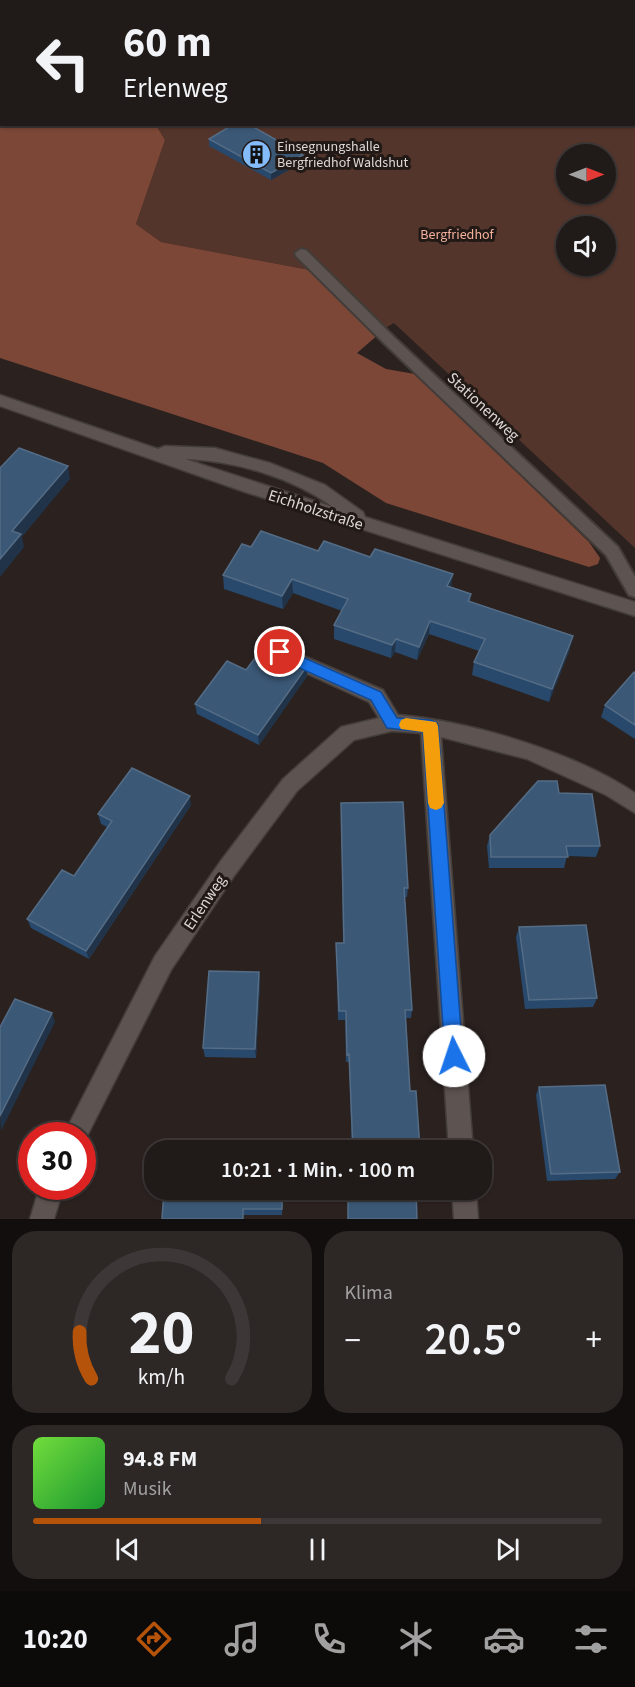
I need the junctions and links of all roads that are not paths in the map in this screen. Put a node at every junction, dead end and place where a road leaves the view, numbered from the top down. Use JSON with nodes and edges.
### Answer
{"nodes":[{"id":1,"x":301,"y":253,"type":"dead end"},
{"id":2,"x":0,"y":400,"type":"edge"},
{"id":3,"x":145,"y":451,"type":"junction"},
{"id":4,"x":370,"y":526,"type":"junction"},
{"id":5,"x":635,"y":591,"type":"edge"},
{"id":6,"x":635,"y":609,"type":"edge"},
{"id":7,"x":280,"y":652,"type":"edge"},
{"id":8,"x":392,"y":723,"type":"junction"},
{"id":9,"x":430,"y":726,"type":"junction"},
{"id":10,"x":635,"y":804,"type":"edge"},
{"id":11,"x":82,"y":1122,"type":"edge"},
{"id":12,"x":460,"y":1140,"type":"edge"},
{"id":13,"x":48,"y":1200,"type":"edge"},
{"id":14,"x":465,"y":1200,"type":"edge"},
{"id":15,"x":42,"y":1219,"type":"edge"},
{"id":16,"x":466,"y":1219,"type":"edge"}],
"edges":[{"from":1,"to":5,"type":"lane","name":"Stationenweg"},
{"from":2,"to":3,"type":"street","name":"Eichholzstraße"},
{"from":3,"to":4,"type":"street","name":"Eichholzstraße"},
{"from":3,"to":4,"type":"street"},
{"from":4,"to":6,"type":"street","name":"Eichholzstraße"},
{"from":7,"to":8,"type":"street"},
{"from":8,"to":9,"type":"street","name":"Erlenweg"},
{"from":8,"to":11,"type":"street","name":"Erlenweg"},
{"from":9,"to":10,"type":"street","name":"Erlenweg"},
{"from":9,"to":12,"type":"street"},
{"from":13,"to":15,"type":"street"},
{"from":14,"to":16,"type":"street"}]}
